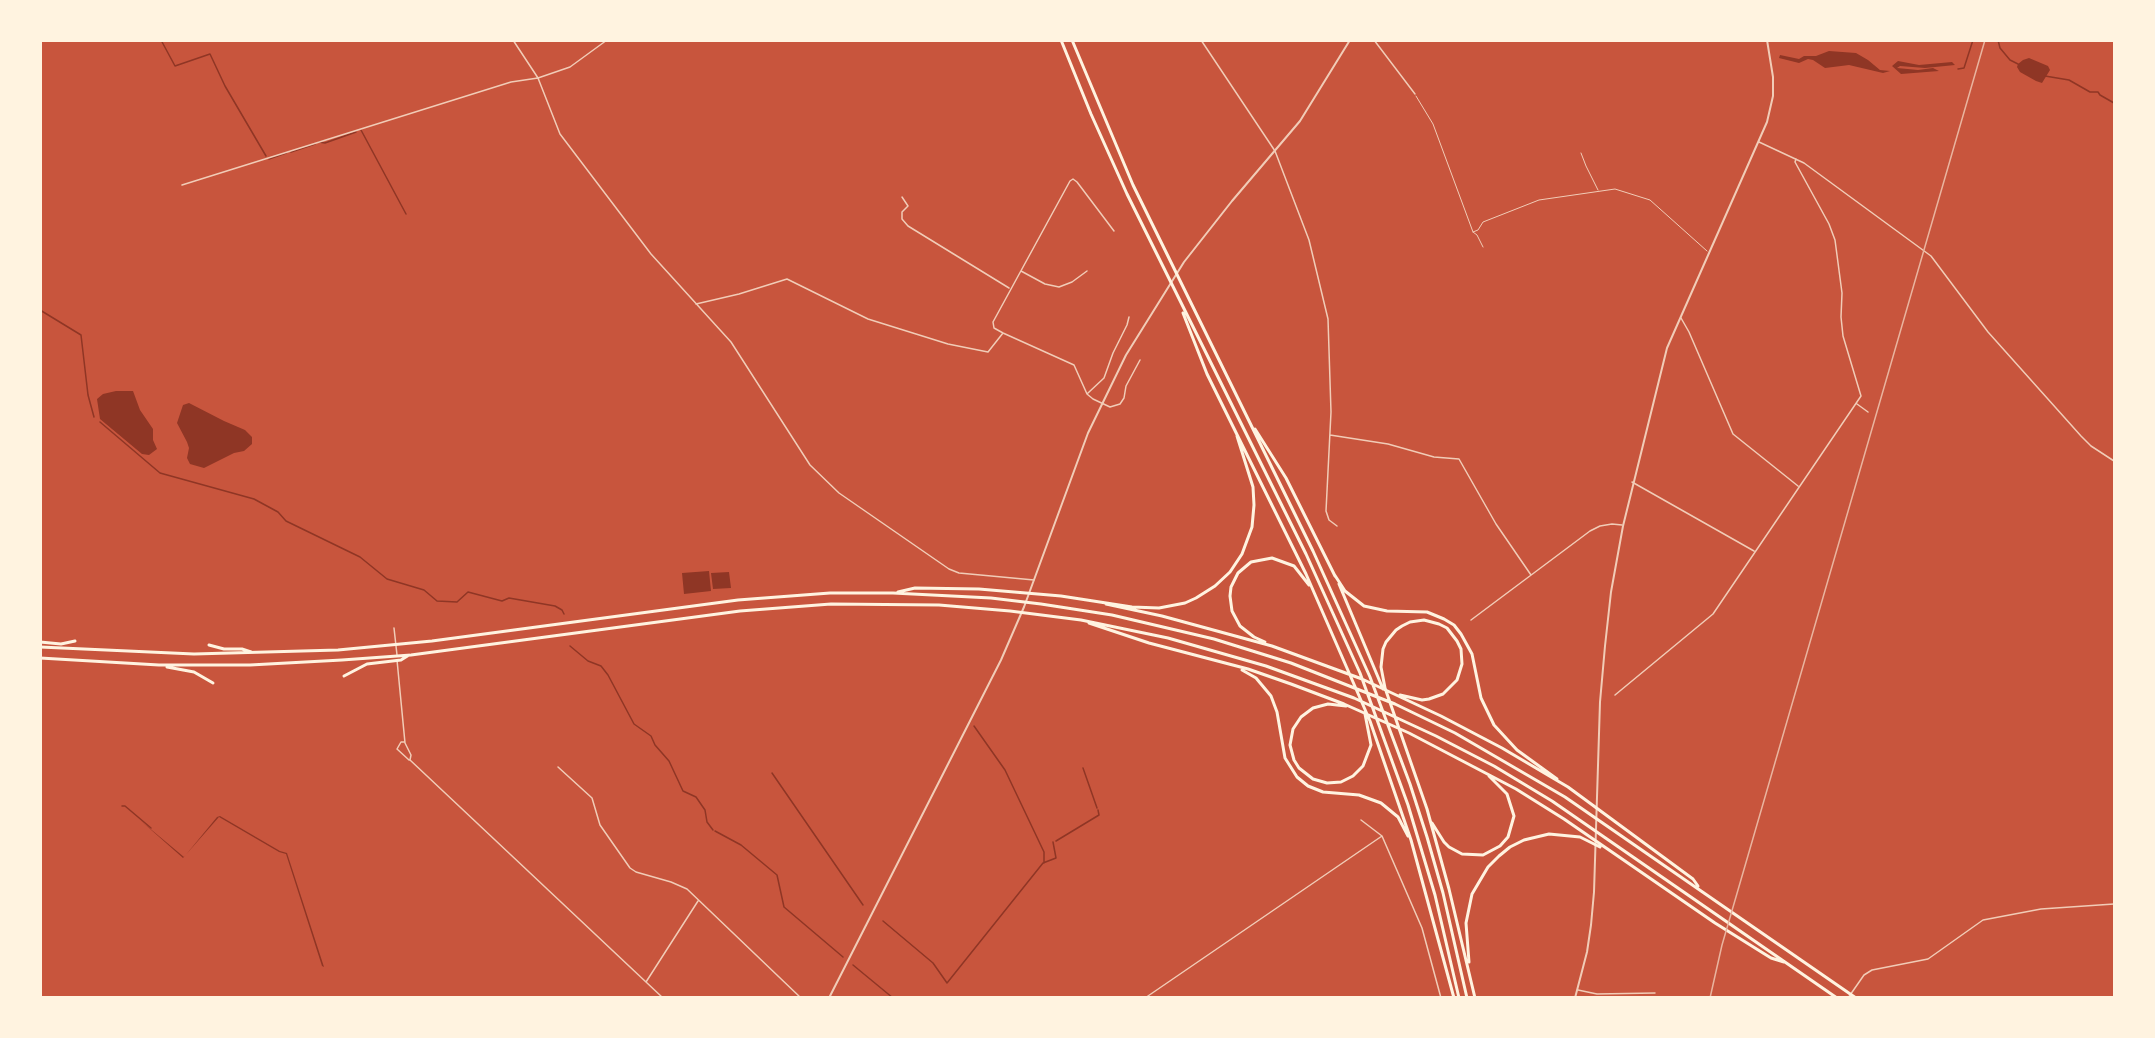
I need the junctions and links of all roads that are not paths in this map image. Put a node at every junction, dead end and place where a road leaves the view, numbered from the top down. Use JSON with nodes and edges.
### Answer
{"nodes":[{"id":1,"x":513,"y":40,"type":"edge"},
{"id":2,"x":607,"y":40,"type":"edge"},
{"id":3,"x":1061,"y":40,"type":"edge"},
{"id":4,"x":1072,"y":40,"type":"edge"},
{"id":5,"x":1201,"y":40,"type":"edge"},
{"id":6,"x":1350,"y":40,"type":"edge"},
{"id":7,"x":1374,"y":40,"type":"edge"},
{"id":8,"x":1767,"y":40,"type":"edge"},
{"id":9,"x":538,"y":78,"type":"junction"},
{"id":10,"x":1415,"y":94,"type":"joint"},
{"id":11,"x":1759,"y":142,"type":"junction"},
{"id":12,"x":1275,"y":151,"type":"junction"},
{"id":13,"x":1581,"y":153,"type":"dead end"},
{"id":14,"x":1796,"y":159,"type":"junction"},
{"id":15,"x":182,"y":185,"type":"dead end"},
{"id":16,"x":1599,"y":191,"type":"junction"},
{"id":17,"x":902,"y":197,"type":"dead end"},
{"id":18,"x":1114,"y":231,"type":"dead end"},
{"id":19,"x":1473,"y":232,"type":"junction"},
{"id":20,"x":1483,"y":247,"type":"dead end"},
{"id":21,"x":1709,"y":253,"type":"junction"},
{"id":22,"x":1020,"y":271,"type":"junction"},
{"id":23,"x":1087,"y":271,"type":"dead end"},
{"id":24,"x":1010,"y":289,"type":"junction"},
{"id":25,"x":696,"y":304,"type":"junction"},
{"id":26,"x":1180,"y":305,"type":"junction"},
{"id":27,"x":1129,"y":317,"type":"dead end"},
{"id":28,"x":1680,"y":317,"type":"junction"},
{"id":29,"x":1003,"y":333,"type":"junction"},
{"id":30,"x":1140,"y":360,"type":"dead end"},
{"id":31,"x":1087,"y":394,"type":"junction"},
{"id":32,"x":1101,"y":404,"type":"junction"},
{"id":33,"x":1856,"y":404,"type":"junction"},
{"id":34,"x":1869,"y":412,"type":"dead end"},
{"id":35,"x":1245,"y":415,"type":"junction"},
{"id":36,"x":1231,"y":421,"type":"junction"},
{"id":37,"x":1330,"y":435,"type":"junction"},
{"id":38,"x":2115,"y":461,"type":"edge"},
{"id":39,"x":1632,"y":482,"type":"junction"},
{"id":40,"x":1799,"y":486,"type":"junction"},
{"id":41,"x":1337,"y":526,"type":"dead end"},
{"id":42,"x":1623,"y":526,"type":"junction"},
{"id":43,"x":1755,"y":551,"type":"junction"},
{"id":44,"x":1334,"y":574,"type":"junction"},
{"id":45,"x":1531,"y":575,"type":"junction"},
{"id":46,"x":1035,"y":580,"type":"junction"},
{"id":47,"x":1313,"y":590,"type":"junction"},
{"id":48,"x":893,"y":593,"type":"junction"},
{"id":49,"x":1106,"y":604,"type":"junction"},
{"id":50,"x":1081,"y":620,"type":"junction"},
{"id":51,"x":1471,"y":620,"type":"dead end"},
{"id":52,"x":394,"y":629,"type":"dead end"},
{"id":53,"x":75,"y":641,"type":"dead end"},
{"id":54,"x":40,"y":642,"type":"edge"},
{"id":55,"x":209,"y":645,"type":"dead end"},
{"id":56,"x":1272,"y":645,"type":"junction"},
{"id":57,"x":40,"y":647,"type":"edge"},
{"id":58,"x":255,"y":654,"type":"junction"},
{"id":59,"x":411,"y":654,"type":"junction"},
{"id":60,"x":40,"y":658,"type":"edge"},
{"id":61,"x":159,"y":665,"type":"junction"},
{"id":62,"x":1235,"y":667,"type":"junction"},
{"id":63,"x":345,"y":676,"type":"dead end"},
{"id":64,"x":213,"y":683,"type":"dead end"},
{"id":65,"x":1395,"y":694,"type":"junction"},
{"id":66,"x":1615,"y":695,"type":"dead end"},
{"id":67,"x":1360,"y":698,"type":"junction"},
{"id":68,"x":1351,"y":707,"type":"junction"},
{"id":69,"x":1393,"y":710,"type":"junction"},
{"id":70,"x":405,"y":743,"type":"junction"},
{"id":71,"x":410,"y":760,"type":"junction"},
{"id":72,"x":558,"y":768,"type":"dead end"},
{"id":73,"x":1483,"y":771,"type":"junction"},
{"id":74,"x":1568,"y":787,"type":"junction"},
{"id":75,"x":1427,"y":809,"type":"junction"},
{"id":76,"x":1361,"y":820,"type":"dead end"},
{"id":77,"x":1382,"y":836,"type":"junction"},
{"id":78,"x":1412,"y":846,"type":"junction"},
{"id":79,"x":1607,"y":850,"type":"junction"},
{"id":80,"x":1699,"y":888,"type":"junction"},
{"id":81,"x":699,"y":900,"type":"junction"},
{"id":82,"x":2115,"y":904,"type":"edge"},
{"id":83,"x":1788,"y":964,"type":"junction"},
{"id":84,"x":646,"y":982,"type":"junction"},
{"id":85,"x":1472,"y":982,"type":"junction"},
{"id":86,"x":1578,"y":990,"type":"junction"},
{"id":87,"x":1655,"y":993,"type":"dead end"},
{"id":88,"x":663,"y":998,"type":"edge"},
{"id":89,"x":801,"y":998,"type":"edge"},
{"id":90,"x":829,"y":998,"type":"edge"},
{"id":91,"x":1145,"y":998,"type":"edge"},
{"id":92,"x":1441,"y":998,"type":"edge"},
{"id":93,"x":1454,"y":998,"type":"edge"},
{"id":94,"x":1459,"y":998,"type":"edge"},
{"id":95,"x":1467,"y":998,"type":"edge"},
{"id":96,"x":1475,"y":998,"type":"edge"},
{"id":97,"x":1575,"y":998,"type":"edge"},
{"id":98,"x":1837,"y":998,"type":"edge"},
{"id":99,"x":1848,"y":998,"type":"edge"},
{"id":100,"x":1856,"y":998,"type":"edge"}],
"edges":[{"from":1,"to":9,"type":"street"},
{"from":2,"to":9,"type":"street"},
{"from":3,"to":26,"type":"highway"},
{"from":4,"to":35,"type":"highway"},
{"from":5,"to":12,"type":"street"},
{"from":6,"to":12,"type":"street"},
{"from":7,"to":10,"type":"street"},
{"from":8,"to":11,"type":"street"},
{"from":9,"to":15,"type":"street"},
{"from":9,"to":25,"type":"street"},
{"from":10,"to":19,"type":"lane"},
{"from":11,"to":14,"type":"street"},
{"from":11,"to":21,"type":"street"},
{"from":12,"to":32,"type":"street"},
{"from":12,"to":37,"type":"street"},
{"from":13,"to":16,"type":"lane"},
{"from":14,"to":33,"type":"street"},
{"from":14,"to":38,"type":"street"},
{"from":16,"to":19,"type":"lane"},
{"from":16,"to":21,"type":"lane"},
{"from":17,"to":24,"type":"street"},
{"from":18,"to":22,"type":"street"},
{"from":19,"to":20,"type":"lane"},
{"from":21,"to":28,"type":"street"},
{"from":22,"to":23,"type":"street"},
{"from":22,"to":24,"type":"street"},
{"from":24,"to":29,"type":"street"},
{"from":25,"to":29,"type":"street"},
{"from":25,"to":46,"type":"street"},
{"from":26,"to":36,"type":"highway"},
{"from":26,"to":94,"type":"highway"},
{"from":27,"to":31,"type":"street"},
{"from":28,"to":39,"type":"street"},
{"from":28,"to":40,"type":"street"},
{"from":29,"to":31,"type":"street"},
{"from":30,"to":32,"type":"street"},
{"from":31,"to":32,"type":"street"},
{"from":32,"to":46,"type":"street"},
{"from":33,"to":34,"type":"street"},
{"from":33,"to":40,"type":"street"},
{"from":35,"to":44,"type":"highway"},
{"from":35,"to":95,"type":"highway"},
{"from":36,"to":47,"type":"highway"},
{"from":36,"to":49,"type":"highway"},
{"from":37,"to":41,"type":"street"},
{"from":37,"to":45,"type":"street"},
{"from":39,"to":42,"type":"street"},
{"from":39,"to":43,"type":"street"},
{"from":40,"to":43,"type":"street"},
{"from":42,"to":45,"type":"street"},
{"from":42,"to":86,"type":"street"},
{"from":43,"to":66,"type":"street"},
{"from":44,"to":69,"type":"highway"},
{"from":44,"to":74,"type":"highway"},
{"from":45,"to":51,"type":"street"},
{"from":46,"to":90,"type":"street"},
{"from":47,"to":56,"type":"highway"},
{"from":47,"to":67,"type":"highway"},
{"from":48,"to":49,"type":"highway"},
{"from":48,"to":58,"type":"highway"},
{"from":48,"to":80,"type":"highway"},
{"from":49,"to":56,"type":"highway"},
{"from":50,"to":59,"type":"highway"},
{"from":50,"to":62,"type":"highway"},
{"from":50,"to":83,"type":"highway"},
{"from":52,"to":70,"type":"street"},
{"from":53,"to":54,"type":"highway"},
{"from":55,"to":58,"type":"highway"},
{"from":56,"to":65,"type":"highway"},
{"from":57,"to":58,"type":"highway"},
{"from":59,"to":61,"type":"highway"},
{"from":59,"to":63,"type":"highway"},
{"from":60,"to":61,"type":"highway"},
{"from":61,"to":64,"type":"highway"},
{"from":62,"to":68,"type":"highway"},
{"from":62,"to":78,"type":"highway"},
{"from":65,"to":69,"type":"highway"},
{"from":65,"to":74,"type":"highway"},
{"from":67,"to":68,"type":"highway"},
{"from":67,"to":78,"type":"highway"},
{"from":68,"to":73,"type":"highway"},
{"from":69,"to":75,"type":"highway"},
{"from":70,"to":71,"type":"street"},
{"from":70,"to":71,"type":"street"},
{"from":71,"to":84,"type":"street"},
{"from":72,"to":81,"type":"street"},
{"from":73,"to":75,"type":"highway"},
{"from":73,"to":79,"type":"highway"},
{"from":74,"to":80,"type":"highway"},
{"from":75,"to":85,"type":"highway"},
{"from":76,"to":77,"type":"street"},
{"from":77,"to":91,"type":"street"},
{"from":77,"to":92,"type":"street"},
{"from":78,"to":93,"type":"highway"},
{"from":79,"to":83,"type":"highway"},
{"from":79,"to":85,"type":"highway"},
{"from":80,"to":100,"type":"highway"},
{"from":81,"to":84,"type":"street"},
{"from":81,"to":89,"type":"street"},
{"from":82,"to":99,"type":"street"},
{"from":83,"to":98,"type":"highway"},
{"from":84,"to":88,"type":"street"},
{"from":85,"to":96,"type":"highway"},
{"from":86,"to":87,"type":"street"},
{"from":86,"to":97,"type":"street"}]}
